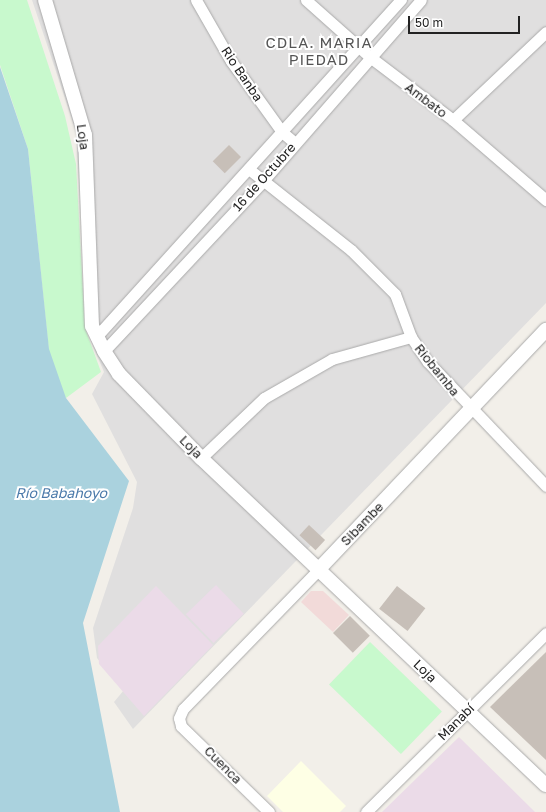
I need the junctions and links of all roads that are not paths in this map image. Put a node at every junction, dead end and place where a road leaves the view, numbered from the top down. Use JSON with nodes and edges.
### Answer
{"nodes":[{"id":1,"x":45,"y":0,"type":"edge"},
{"id":2,"x":196,"y":0,"type":"edge"},
{"id":3,"x":306,"y":0,"type":"edge"},
{"id":4,"x":400,"y":0,"type":"edge"},
{"id":5,"x":421,"y":0,"type":"edge"},
{"id":6,"x":546,"y":32,"type":"edge"},
{"id":7,"x":358,"y":48,"type":"junction"},
{"id":8,"x":370,"y":57,"type":"junction"},
{"id":9,"x":453,"y":120,"type":"junction"},
{"id":10,"x":282,"y":132,"type":"junction"},
{"id":11,"x":295,"y":143,"type":"junction"},
{"id":12,"x":250,"y":170,"type":"junction"},
{"id":13,"x":263,"y":181,"type":"junction"},
{"id":14,"x":546,"y":200,"type":"edge"},
{"id":15,"x":546,"y":330,"type":"edge"},
{"id":16,"x":96,"y":337,"type":"junction"},
{"id":17,"x":411,"y":337,"type":"junction"},
{"id":18,"x":104,"y":351,"type":"junction"},
{"id":19,"x":470,"y":410,"type":"junction"},
{"id":20,"x":201,"y":458,"type":"junction"},
{"id":21,"x":546,"y":486,"type":"edge"},
{"id":22,"x":319,"y":569,"type":"junction"},
{"id":23,"x":546,"y":633,"type":"edge"},
{"id":24,"x":467,"y":711,"type":"junction"},
{"id":25,"x":179,"y":718,"type":"joint"},
{"id":26,"x":546,"y":785,"type":"edge"},
{"id":27,"x":269,"y":812,"type":"edge"},
{"id":28,"x":366,"y":812,"type":"edge"}],
"edges":[{"from":1,"to":16,"type":"street","name":"Loja"},
{"from":2,"to":10,"type":"street","name":"Rio Banba"},
{"from":3,"to":7,"type":"street","name":"Ambato"},
{"from":4,"to":7,"type":"street","name":"16 de Octubre"},
{"from":5,"to":8,"type":"street","name":"16 de Octubre"},
{"from":6,"to":9,"type":"street"},
{"from":7,"to":8,"type":"street","name":"Ambato"},
{"from":7,"to":10,"type":"street","name":"16 de Octubre"},
{"from":8,"to":9,"type":"street","name":"Ambato"},
{"from":8,"to":11,"type":"street","name":"16 de Octubre"},
{"from":9,"to":14,"type":"street","name":"Ambato"},
{"from":10,"to":11,"type":"street","name":"Rio Banba"},
{"from":10,"to":12,"type":"street","name":"16 de Octubre"},
{"from":11,"to":13,"type":"street","name":"16 de Octubre"},
{"from":12,"to":13,"type":"street","name":"Riobamba"},
{"from":12,"to":16,"type":"street","name":"16 de Octubre"},
{"from":13,"to":17,"type":"street","name":"Riobamba"},
{"from":13,"to":18,"type":"street","name":"16 de Octubre"},
{"from":15,"to":19,"type":"street","name":"Sibambe"},
{"from":16,"to":18,"type":"street","name":"Loja"},
{"from":17,"to":19,"type":"street","name":"Riobamba"},
{"from":17,"to":20,"type":"street"},
{"from":18,"to":20,"type":"street","name":"Loja"},
{"from":19,"to":21,"type":"street","name":"Riobamba"},
{"from":19,"to":22,"type":"street","name":"Sibambe"},
{"from":20,"to":22,"type":"street","name":"Loja"},
{"from":22,"to":24,"type":"street","name":"Loja"},
{"from":22,"to":25,"type":"street","name":"Sibambe"},
{"from":23,"to":24,"type":"street","name":"Manabí"},
{"from":24,"to":26,"type":"street","name":"Loja"},
{"from":24,"to":28,"type":"street","name":"Manabí"},
{"from":25,"to":27,"type":"street","name":"Cuenca"}]}
